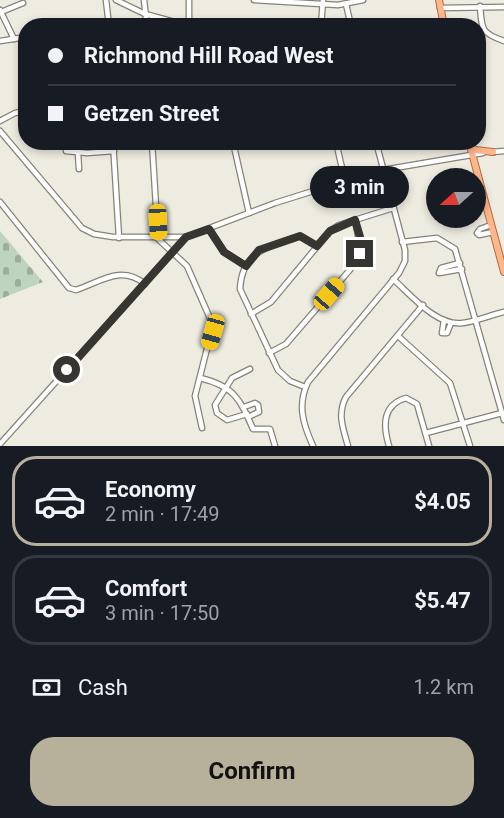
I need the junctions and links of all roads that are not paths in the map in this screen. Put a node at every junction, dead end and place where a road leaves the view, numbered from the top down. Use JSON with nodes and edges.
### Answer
{"nodes":[{"id":1,"x":106,"y":0,"type":"edge"},
{"id":2,"x":116,"y":0,"type":"edge"},
{"id":3,"x":144,"y":0,"type":"edge"},
{"id":4,"x":189,"y":0,"type":"edge"},
{"id":5,"x":254,"y":0,"type":"edge"},
{"id":6,"x":363,"y":0,"type":"edge"},
{"id":7,"x":439,"y":0,"type":"edge"},
{"id":8,"x":279,"y":1,"type":"edge"},
{"id":9,"x":323,"y":2,"type":"edge"},
{"id":10,"x":23,"y":3,"type":"dead end"},
{"id":11,"x":346,"y":4,"type":"junction"},
{"id":12,"x":480,"y":6,"type":"junction"},
{"id":13,"x":504,"y":7,"type":"edge"},
{"id":14,"x":440,"y":8,"type":"junction"},
{"id":15,"x":1,"y":11,"type":"edge"},
{"id":16,"x":145,"y":14,"type":"junction"},
{"id":17,"x":108,"y":18,"type":"edge"},
{"id":18,"x":146,"y":18,"type":"edge"},
{"id":19,"x":160,"y":18,"type":"edge"},
{"id":20,"x":189,"y":18,"type":"edge"},
{"id":21,"x":322,"y":18,"type":"edge"},
{"id":22,"x":349,"y":18,"type":"edge"},
{"id":23,"x":442,"y":18,"type":"edge"},
{"id":24,"x":482,"y":18,"type":"edge"},
{"id":25,"x":486,"y":33,"type":"edge"},
{"id":26,"x":18,"y":38,"type":"edge"},
{"id":27,"x":14,"y":39,"type":"junction"},
{"id":28,"x":0,"y":41,"type":"edge"},
{"id":29,"x":504,"y":41,"type":"edge"},
{"id":30,"x":18,"y":112,"type":"edge"},
{"id":31,"x":0,"y":121,"type":"edge"},
{"id":32,"x":0,"y":131,"type":"edge"},
{"id":33,"x":152,"y":150,"type":"edge"},
{"id":34,"x":235,"y":150,"type":"edge"},
{"id":35,"x":338,"y":150,"type":"edge"},
{"id":36,"x":378,"y":150,"type":"edge"},
{"id":37,"x":471,"y":150,"type":"edge"},
{"id":38,"x":480,"y":150,"type":"edge"},
{"id":39,"x":66,"y":151,"type":"dead end"},
{"id":40,"x":114,"y":151,"type":"joint"},
{"id":41,"x":504,"y":151,"type":"edge"},
{"id":42,"x":493,"y":152,"type":"junction"},
{"id":43,"x":78,"y":153,"type":"junction"},
{"id":44,"x":472,"y":154,"type":"junction"},
{"id":45,"x":79,"y":169,"type":"dead end"},
{"id":46,"x":382,"y":170,"type":"junction"},
{"id":47,"x":345,"y":181,"type":"junction"},
{"id":48,"x":0,"y":202,"type":"edge"},
{"id":49,"x":393,"y":208,"type":"junction"},
{"id":50,"x":249,"y":213,"type":"junction"},
{"id":51,"x":355,"y":220,"type":"junction"},
{"id":52,"x":209,"y":229,"type":"junction"},
{"id":53,"x":186,"y":237,"type":"junction"},
{"id":54,"x":119,"y":238,"type":"junction"},
{"id":55,"x":158,"y":239,"type":"junction"},
{"id":56,"x":402,"y":242,"type":"junction"},
{"id":57,"x":317,"y":246,"type":"junction"},
{"id":58,"x":173,"y":252,"type":"junction"},
{"id":59,"x":460,"y":263,"type":"junction"},
{"id":60,"x":246,"y":266,"type":"junction"},
{"id":61,"x":462,"y":269,"type":"junction"},
{"id":62,"x":504,"y":272,"type":"edge"},
{"id":63,"x":393,"y":279,"type":"junction"},
{"id":64,"x":145,"y":284,"type":"junction"},
{"id":65,"x":423,"y":305,"type":"junction"},
{"id":66,"x":504,"y":312,"type":"edge"},
{"id":67,"x":251,"y":314,"type":"junction"},
{"id":68,"x":475,"y":319,"type":"junction"},
{"id":69,"x":444,"y":320,"type":"junction"},
{"id":70,"x":450,"y":323,"type":"junction"},
{"id":71,"x":398,"y":336,"type":"junction"},
{"id":72,"x":269,"y":353,"type":"junction"},
{"id":73,"x":250,"y":369,"type":"dead end"},
{"id":74,"x":200,"y":378,"type":"junction"},
{"id":75,"x":225,"y":387,"type":"junction"},
{"id":76,"x":305,"y":387,"type":"junction"},
{"id":77,"x":244,"y":407,"type":"junction"},
{"id":78,"x":502,"y":412,"type":"junction"},
{"id":79,"x":247,"y":415,"type":"junction"},
{"id":80,"x":504,"y":420,"type":"edge"},
{"id":81,"x":464,"y":423,"type":"junction"},
{"id":82,"x":202,"y":428,"type":"dead end"},
{"id":83,"x":426,"y":433,"type":"junction"},
{"id":84,"x":0,"y":444,"type":"edge"},
{"id":85,"x":275,"y":446,"type":"edge"},
{"id":86,"x":313,"y":446,"type":"edge"},
{"id":87,"x":348,"y":446,"type":"edge"},
{"id":88,"x":388,"y":446,"type":"edge"},
{"id":89,"x":429,"y":446,"type":"edge"},
{"id":90,"x":470,"y":446,"type":"edge"}],
"edges":[{"from":1,"to":17,"type":"street"},
{"from":2,"to":16,"type":"street"},
{"from":3,"to":16,"type":"street"},
{"from":4,"to":20,"type":"street"},
{"from":5,"to":8,"type":"street"},
{"from":6,"to":11,"type":"street"},
{"from":7,"to":14,"type":"main road"},
{"from":8,"to":9,"type":"street"},
{"from":9,"to":11,"type":"street"},
{"from":9,"to":21,"type":"street"},
{"from":10,"to":15,"type":"street"},
{"from":11,"to":22,"type":"street"},
{"from":12,"to":13,"type":"street"},
{"from":12,"to":14,"type":"street"},
{"from":12,"to":24,"type":"street"},
{"from":14,"to":23,"type":"main road"},
{"from":15,"to":27,"type":"street"},
{"from":16,"to":18,"type":"street"},
{"from":16,"to":19,"type":"street"},
{"from":25,"to":29,"type":"street"},
{"from":26,"to":27,"type":"street"},
{"from":27,"to":28,"type":"street"},
{"from":30,"to":31,"type":"street"},
{"from":32,"to":54,"type":"street"},
{"from":33,"to":55,"type":"street"},
{"from":34,"to":50,"type":"street"},
{"from":35,"to":47,"type":"street"},
{"from":36,"to":46,"type":"street"},
{"from":37,"to":44,"type":"main road"},
{"from":38,"to":42,"type":"main road"},
{"from":39,"to":43,"type":"street"},
{"from":40,"to":43,"type":"street"},
{"from":40,"to":54,"type":"street"},
{"from":41,"to":42,"type":"street"},
{"from":42,"to":44,"type":"street"},
{"from":43,"to":45,"type":"street"},
{"from":44,"to":46,"type":"street"},
{"from":44,"to":62,"type":"main road"},
{"from":46,"to":47,"type":"street"},
{"from":46,"to":49,"type":"street"},
{"from":47,"to":50,"type":"street"},
{"from":48,"to":64,"type":"street"},
{"from":49,"to":51,"type":"street"},
{"from":49,"to":56,"type":"street"},
{"from":50,"to":52,"type":"street"},
{"from":51,"to":57,"type":"street"},
{"from":51,"to":72,"type":"street"},
{"from":52,"to":53,"type":"street"},
{"from":52,"to":60,"type":"street"},
{"from":53,"to":55,"type":"street"},
{"from":53,"to":58,"type":"street"},
{"from":54,"to":55,"type":"street"},
{"from":55,"to":58,"type":"street"},
{"from":56,"to":59,"type":"street"},
{"from":56,"to":63,"type":"street"},
{"from":57,"to":60,"type":"street"},
{"from":57,"to":67,"type":"street"},
{"from":58,"to":64,"type":"street"},
{"from":58,"to":74,"type":"street"},
{"from":59,"to":61,"type":"street"},
{"from":59,"to":61,"type":"street"},
{"from":60,"to":67,"type":"street"},
{"from":61,"to":68,"type":"street"},
{"from":63,"to":65,"type":"street"},
{"from":63,"to":76,"type":"street"},
{"from":64,"to":84,"type":"street"},
{"from":65,"to":69,"type":"street"},
{"from":65,"to":71,"type":"street"},
{"from":66,"to":68,"type":"street"},
{"from":67,"to":72,"type":"street"},
{"from":68,"to":70,"type":"street"},
{"from":68,"to":78,"type":"street"},
{"from":69,"to":70,"type":"street"},
{"from":69,"to":70,"type":"street"},
{"from":71,"to":81,"type":"street"},
{"from":71,"to":87,"type":"street"},
{"from":72,"to":76,"type":"street"},
{"from":73,"to":75,"type":"street"},
{"from":74,"to":75,"type":"street"},
{"from":74,"to":82,"type":"street"},
{"from":75,"to":77,"type":"street"},
{"from":75,"to":79,"type":"street"},
{"from":76,"to":86,"type":"street"},
{"from":77,"to":79,"type":"street"},
{"from":77,"to":79,"type":"street"},
{"from":78,"to":80,"type":"street"},
{"from":78,"to":81,"type":"street"},
{"from":79,"to":85,"type":"street"},
{"from":81,"to":83,"type":"street"},
{"from":81,"to":90,"type":"street"},
{"from":83,"to":88,"type":"street"},
{"from":83,"to":89,"type":"street"}]}
